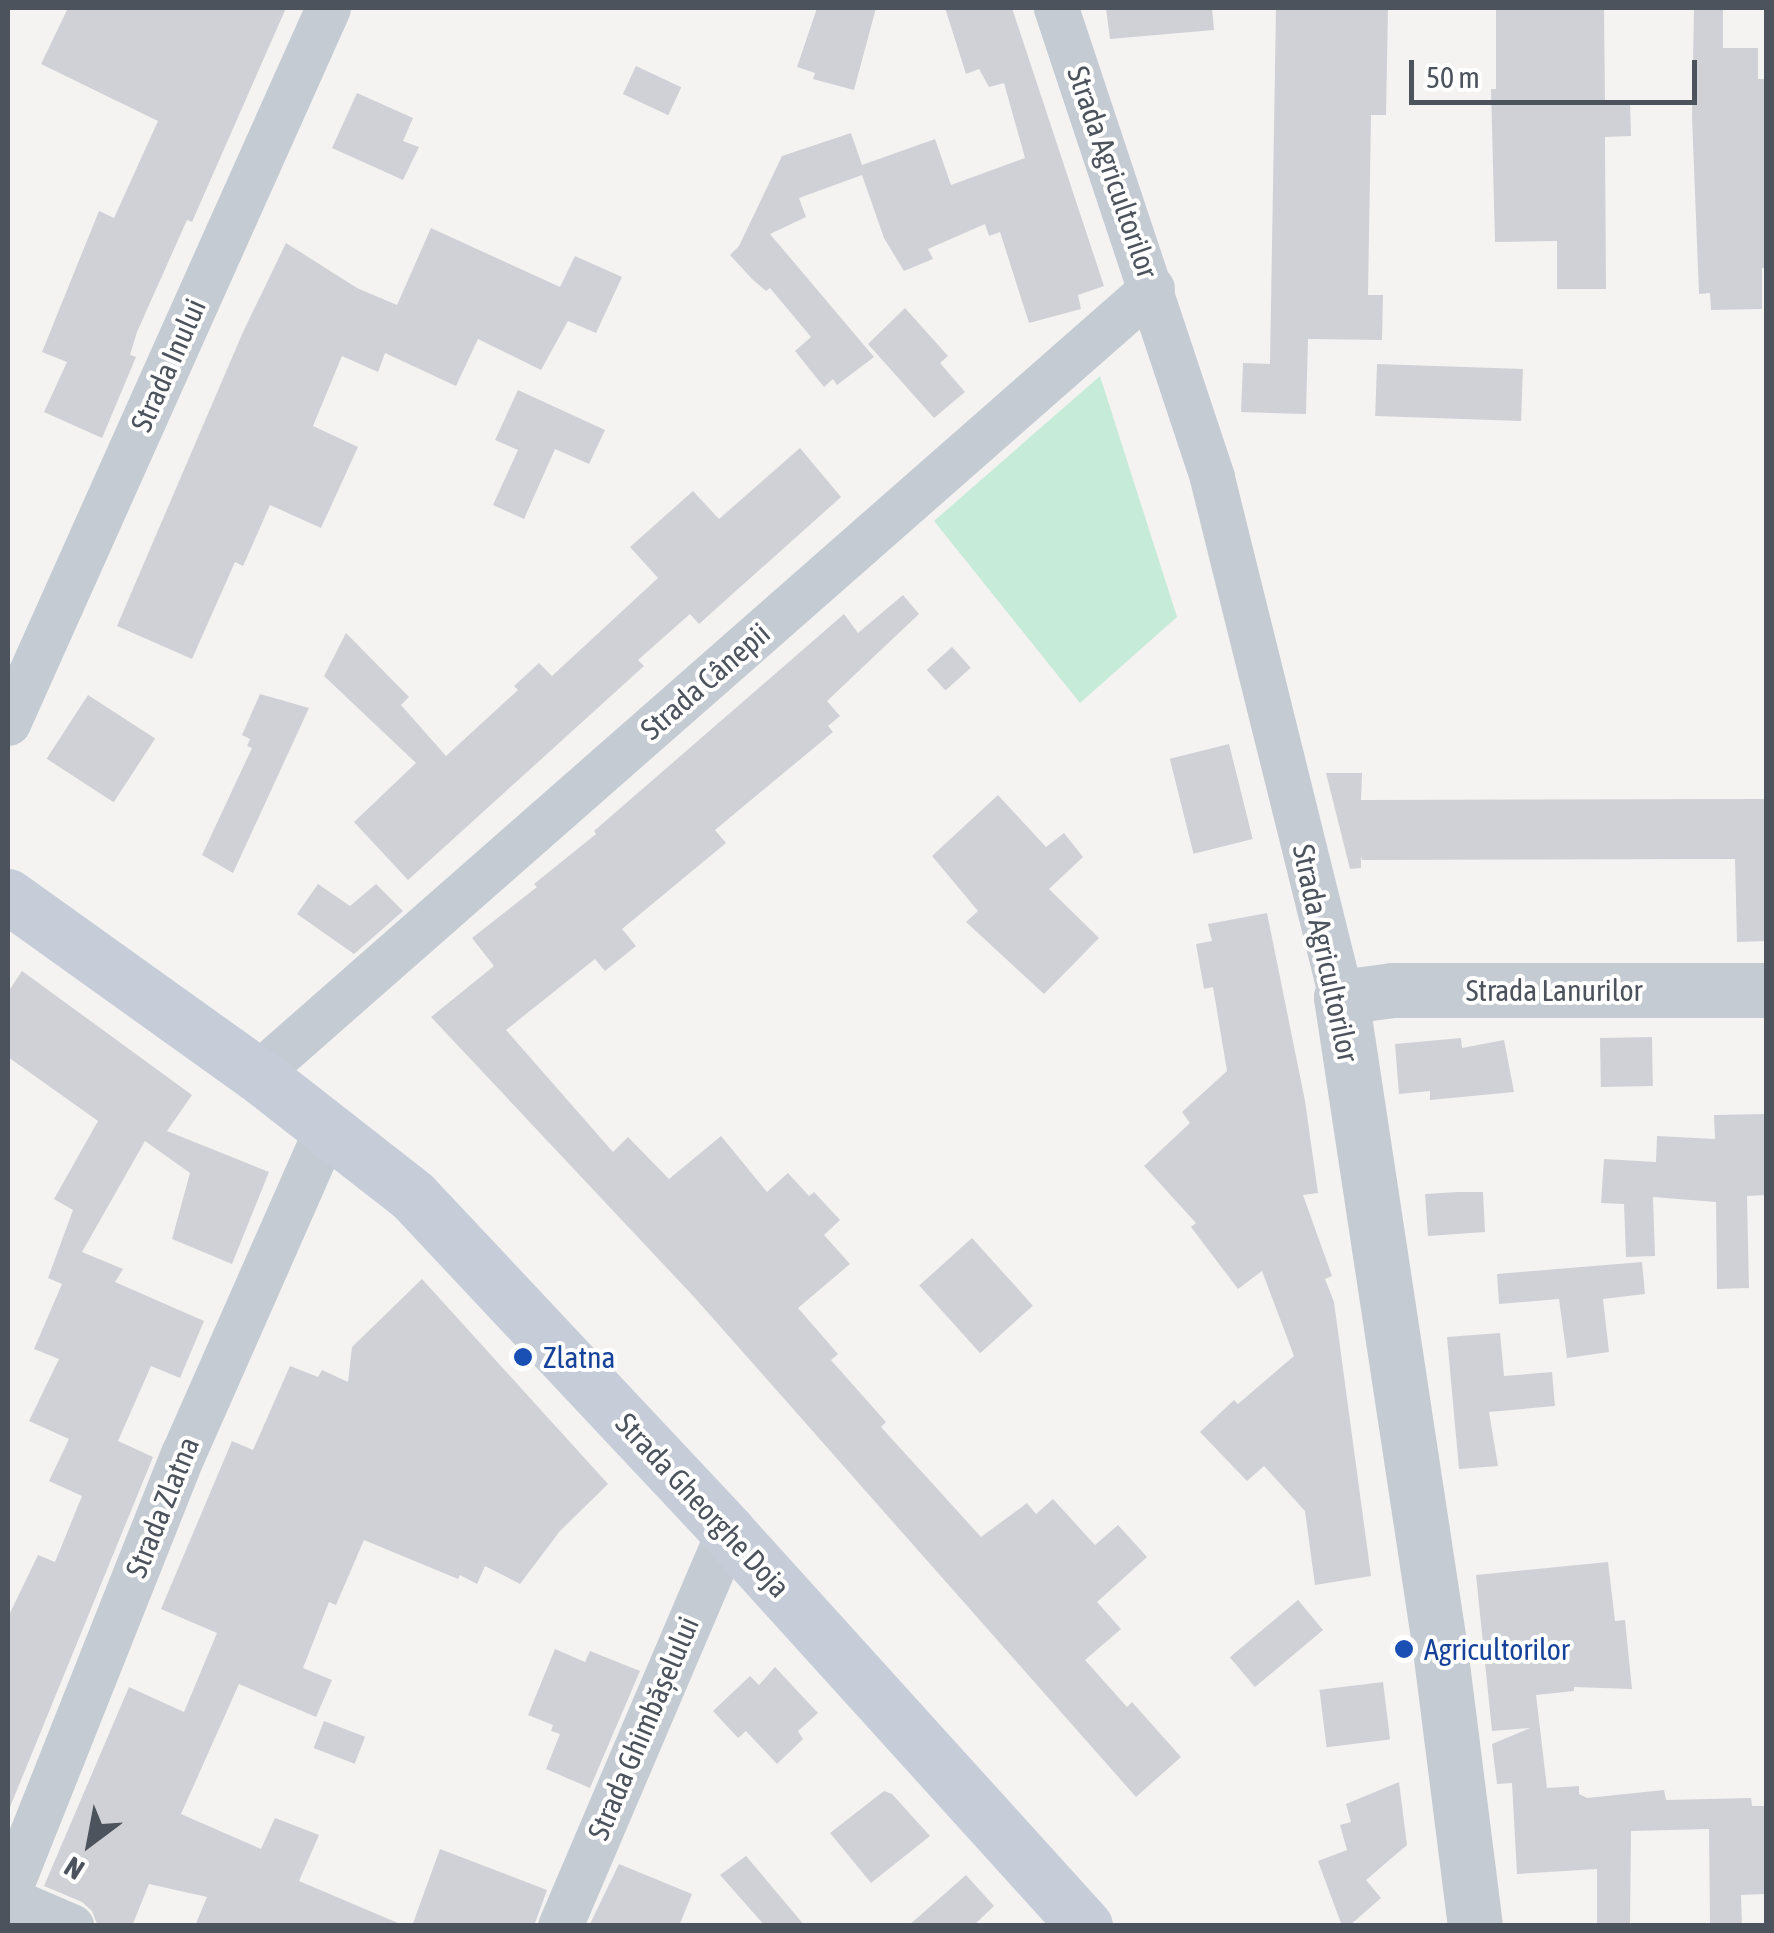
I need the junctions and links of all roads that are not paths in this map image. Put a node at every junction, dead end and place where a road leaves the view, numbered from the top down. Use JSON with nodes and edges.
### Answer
{"nodes":[{"id":1,"x":328,"y":8,"type":"edge"},
{"id":2,"x":1056,"y":8,"type":"edge"},
{"id":3,"x":1152,"y":288,"type":"junction"},
{"id":4,"x":8,"y":723,"type":"edge"},
{"id":5,"x":8,"y":896,"type":"edge"},
{"id":6,"x":1766,"y":990,"type":"edge"},
{"id":7,"x":1341,"y":996,"type":"junction"},
{"id":8,"x":257,"y":1074,"type":"junction"},
{"id":9,"x":328,"y":1126,"type":"junction"},
{"id":10,"x":728,"y":1532,"type":"junction"},
{"id":11,"x":8,"y":1896,"type":"edge"},
{"id":12,"x":71,"y":1926,"type":"edge"},
{"id":13,"x":560,"y":1926,"type":"edge"},
{"id":14,"x":1085,"y":1926,"type":"edge"},
{"id":15,"x":1475,"y":1926,"type":"edge"}],
"edges":[{"from":1,"to":4,"type":"street","name":"Strada Inului"},
{"from":2,"to":3,"type":"street","name":"Strada Agricultorilor"},
{"from":3,"to":7,"type":"street","name":"Strada Agricultorilor"},
{"from":3,"to":8,"type":"street","name":"Strada Cânepii"},
{"from":5,"to":8,"type":"main road","name":"Strada Gheorghe Doja"},
{"from":6,"to":7,"type":"street","name":"Strada Lanurilor"},
{"from":7,"to":15,"type":"street","name":"Strada Agricultorilor"},
{"from":8,"to":9,"type":"main road","name":"Strada Gheorghe Doja"},
{"from":9,"to":10,"type":"main road","name":"Strada Gheorghe Doja"},
{"from":9,"to":11,"type":"street","name":"Strada Zlatna"},
{"from":10,"to":13,"type":"street","name":"Strada Ghimbășelului"},
{"from":10,"to":14,"type":"main road","name":"Strada Gheorghe Doja"},
{"from":11,"to":12,"type":"street"}]}
